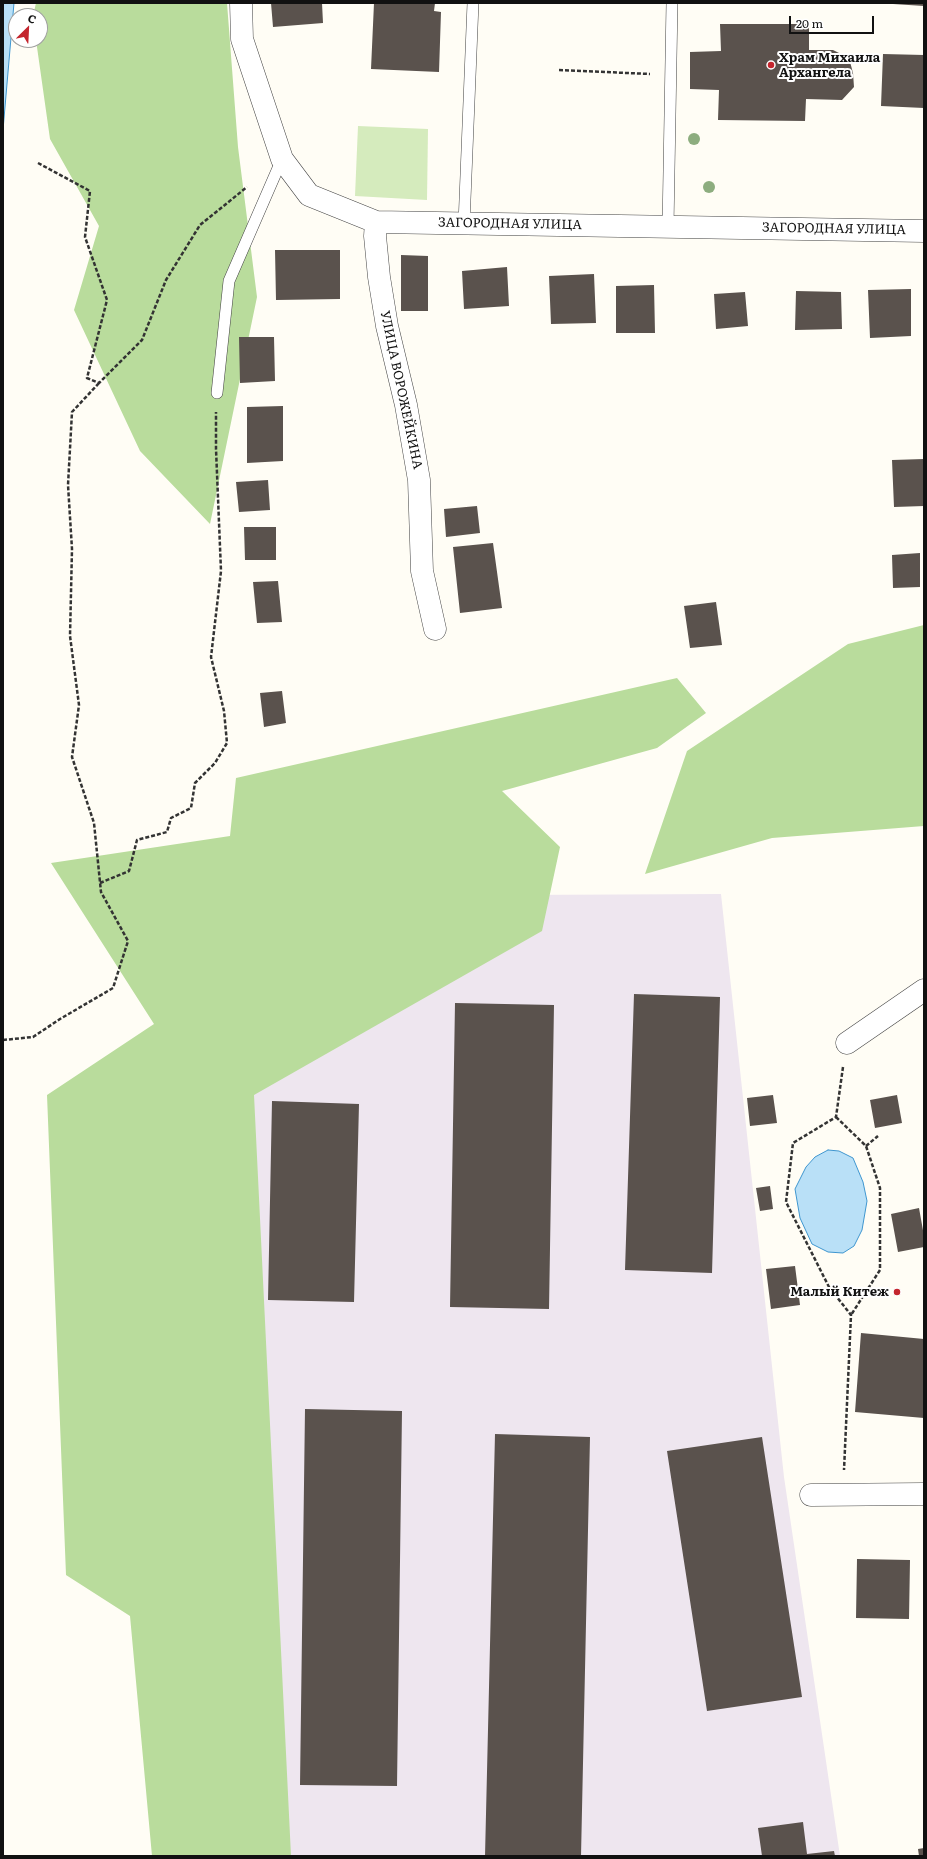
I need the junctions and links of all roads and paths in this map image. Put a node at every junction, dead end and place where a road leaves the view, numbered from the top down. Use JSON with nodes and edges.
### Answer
{"nodes":[{"id":1,"x":241,"y":3,"type":"edge"},
{"id":2,"x":473,"y":3,"type":"edge"},
{"id":3,"x":672,"y":3,"type":"edge"},
{"id":4,"x":559,"y":70,"type":"dead end"},
{"id":5,"x":671,"y":75,"type":"junction"},
{"id":6,"x":282,"y":159,"type":"junction"},
{"id":7,"x":38,"y":163,"type":"dead end"},
{"id":8,"x":248,"y":186,"type":"dead end"},
{"id":9,"x":376,"y":222,"type":"junction"},
{"id":10,"x":464,"y":224,"type":"junction"},
{"id":11,"x":668,"y":227,"type":"junction"},
{"id":12,"x":924,"y":231,"type":"edge"},
{"id":13,"x":99,"y":383,"type":"junction"},
{"id":14,"x":217,"y":394,"type":"joint"},
{"id":15,"x":435,"y":628,"type":"dead end"},
{"id":16,"x":100,"y":883,"type":"junction"},
{"id":17,"x":924,"y":990,"type":"edge"},
{"id":18,"x":3,"y":1040,"type":"edge"},
{"id":19,"x":847,"y":1043,"type":"joint"},
{"id":20,"x":836,"y":1117,"type":"junction"},
{"id":21,"x":878,"y":1136,"type":"dead end"},
{"id":22,"x":866,"y":1146,"type":"junction"},
{"id":23,"x":851,"y":1315,"type":"junction"},
{"id":24,"x":843,"y":1494,"type":"junction"},
{"id":25,"x":924,"y":1494,"type":"edge"},
{"id":26,"x":811,"y":1495,"type":"dead end"}],
"edges":[{"from":1,"to":6,"type":"street","name":"ЗАГОРОДНАЯ УЛИЦА"},
{"from":2,"to":10,"type":"lane"},
{"from":3,"to":5,"type":"lane"},
{"from":4,"to":5,"type":"path"},
{"from":5,"to":11,"type":"lane"},
{"from":6,"to":9,"type":"street","name":"ЗАГОРОДНАЯ УЛИЦА"},
{"from":6,"to":14,"type":"lane"},
{"from":7,"to":13,"type":"path"},
{"from":8,"to":13,"type":"path"},
{"from":9,"to":10,"type":"street","name":"ЗАГОРОДНАЯ УЛИЦА"},
{"from":9,"to":15,"type":"street","name":"УЛИЦА ВОРОЖЕЙКИНА"},
{"from":10,"to":11,"type":"street","name":"ЗАГОРОДНАЯ УЛИЦА"},
{"from":11,"to":12,"type":"street","name":"ЗАГОРОДНАЯ УЛИЦА"},
{"from":13,"to":16,"type":"path"},
{"from":14,"to":16,"type":"path"},
{"from":16,"to":18,"type":"path"},
{"from":17,"to":19,"type":"street"},
{"from":19,"to":20,"type":"path"},
{"from":20,"to":22,"type":"path"},
{"from":20,"to":23,"type":"path"},
{"from":21,"to":22,"type":"path"},
{"from":22,"to":23,"type":"path"},
{"from":23,"to":24,"type":"path"},
{"from":24,"to":25,"type":"street"},
{"from":24,"to":26,"type":"street"}]}
